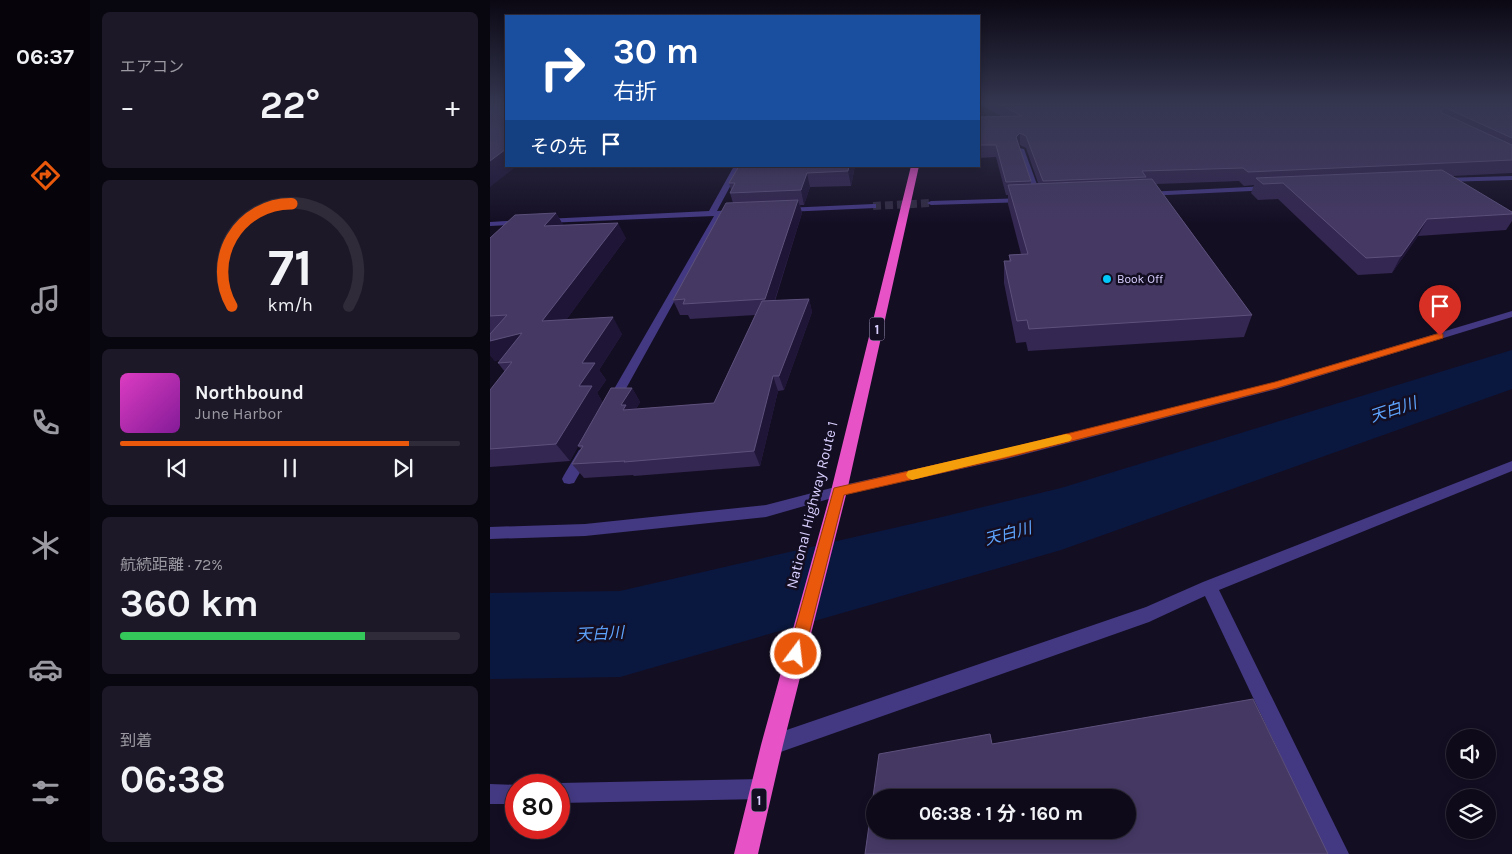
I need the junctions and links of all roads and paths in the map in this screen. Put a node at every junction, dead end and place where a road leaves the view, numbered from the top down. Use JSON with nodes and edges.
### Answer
{"nodes":[{"id":1,"x":1021,"y":149,"type":"edge"},
{"id":2,"x":738,"y":167,"type":"edge"},
{"id":3,"x":915,"y":167,"type":"edge"},
{"id":4,"x":1512,"y":178,"type":"edge"},
{"id":5,"x":1435,"y":181,"type":"edge"},
{"id":6,"x":1281,"y":188,"type":"edge"},
{"id":7,"x":1135,"y":194,"type":"edge"},
{"id":8,"x":1038,"y":199,"type":"junction"},
{"id":9,"x":1048,"y":199,"type":"edge"},
{"id":10,"x":931,"y":203,"type":"tunnel mouth"},
{"id":11,"x":873,"y":206,"type":"tunnel mouth"},
{"id":12,"x":776,"y":210,"type":"edge"},
{"id":13,"x":748,"y":212,"type":"edge"},
{"id":14,"x":715,"y":213,"type":"junction"},
{"id":15,"x":540,"y":221,"type":"edge"},
{"id":16,"x":530,"y":222,"type":"edge"},
{"id":17,"x":490,"y":224,"type":"edge"},
{"id":18,"x":1512,"y":314,"type":"edge"},
{"id":19,"x":608,"y":411,"type":"edge"},
{"id":20,"x":588,"y":445,"type":"edge"},
{"id":21,"x":1512,"y":466,"type":"edge"},
{"id":22,"x":569,"y":479,"type":"dead end"},
{"id":23,"x":839,"y":492,"type":"junction"},
{"id":24,"x":490,"y":533,"type":"edge"},
{"id":25,"x":1209,"y":587,"type":"junction"},
{"id":26,"x":772,"y":745,"type":"junction"},
{"id":27,"x":762,"y":789,"type":"junction"},
{"id":28,"x":570,"y":793,"type":"edge"},
{"id":29,"x":490,"y":794,"type":"edge"},
{"id":30,"x":505,"y":794,"type":"edge"},
{"id":31,"x":746,"y":854,"type":"edge"},
{"id":32,"x":1338,"y":854,"type":"edge"}],
"edges":[{"from":1,"to":8,"type":"street"},
{"from":2,"to":14,"type":"street"},
{"from":3,"to":23,"type":"highway","name":"National Highway Route 1","number":"1"},
{"from":4,"to":5,"type":"street"},
{"from":6,"to":7,"type":"street"},
{"from":8,"to":9,"type":"street"},
{"from":8,"to":10,"type":"street"},
{"from":11,"to":12,"type":"street"},
{"from":13,"to":14,"type":"street"},
{"from":14,"to":15,"type":"street"},
{"from":14,"to":19,"type":"street"},
{"from":16,"to":17,"type":"street"},
{"from":18,"to":23,"type":"street"},
{"from":20,"to":22,"type":"street"},
{"from":21,"to":25,"type":"street"},
{"from":23,"to":24,"type":"street"},
{"from":23,"to":26,"type":"highway","name":"National Highway Route 1","number":"1"},
{"from":25,"to":26,"type":"street"},
{"from":25,"to":32,"type":"street"},
{"from":26,"to":27,"type":"highway","name":"National Highway Route 1","number":"1"},
{"from":27,"to":28,"type":"street"},
{"from":27,"to":31,"type":"highway","name":"National Highway Route 1","number":"1"},
{"from":29,"to":30,"type":"street"}]}
